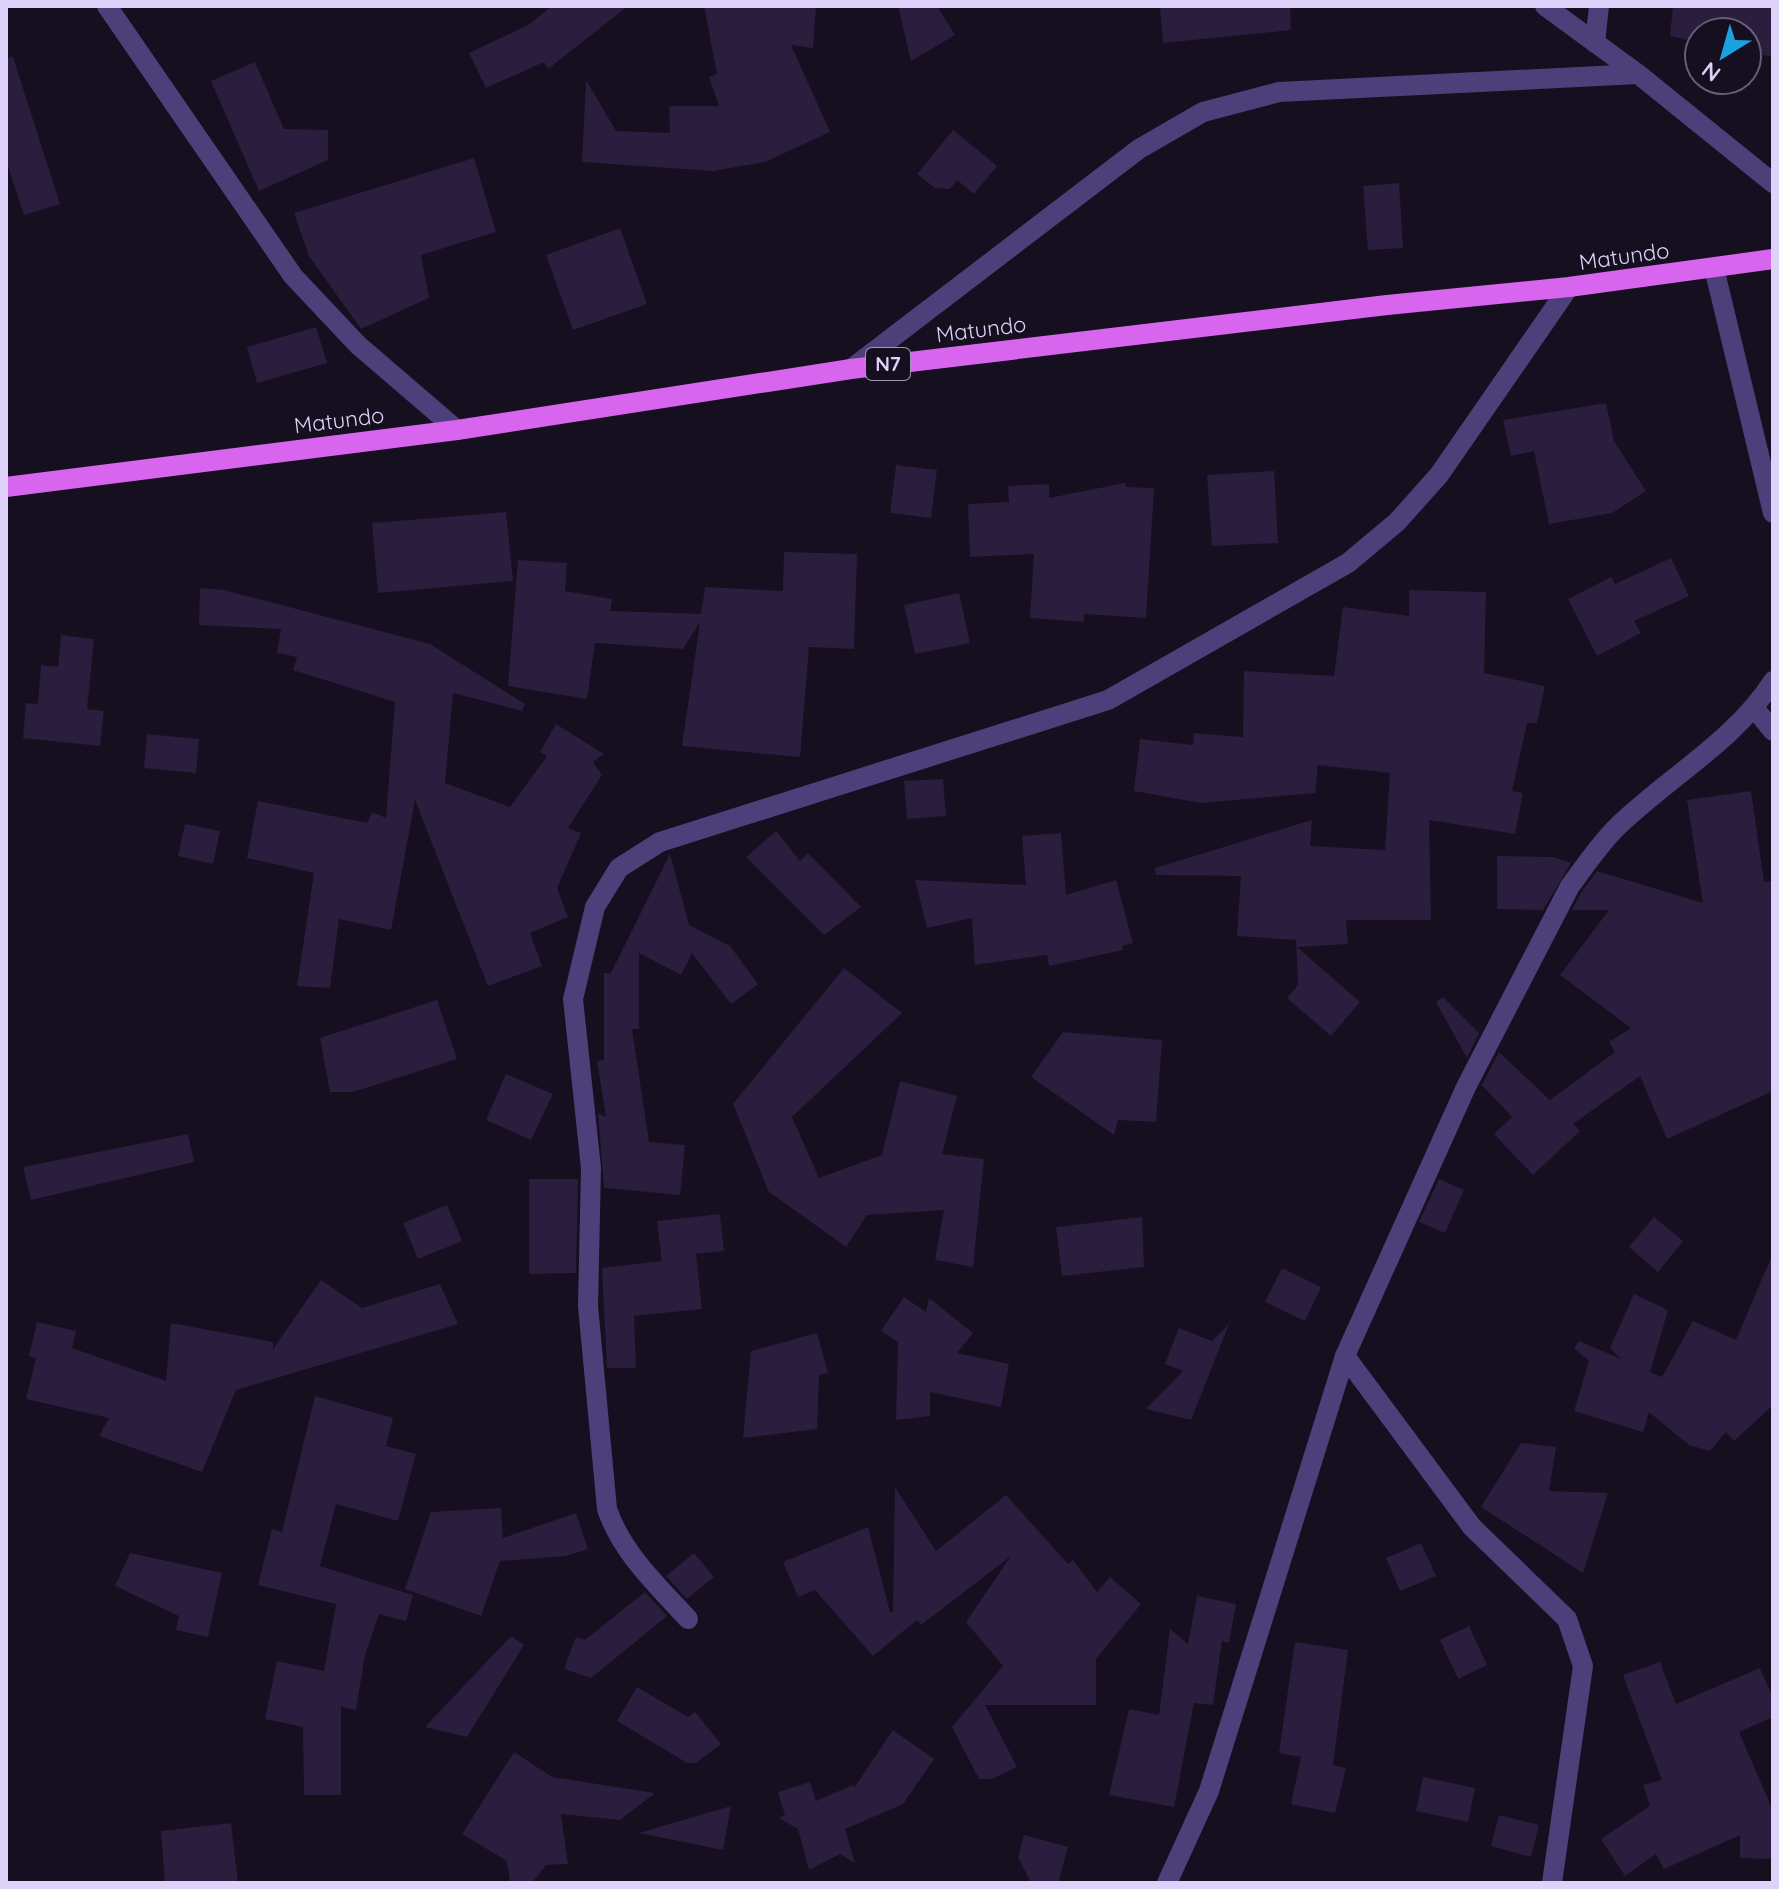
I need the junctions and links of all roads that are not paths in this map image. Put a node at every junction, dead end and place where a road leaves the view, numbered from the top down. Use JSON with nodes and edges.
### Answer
{"nodes":[{"id":1,"x":107,"y":6,"type":"edge"},
{"id":2,"x":1545,"y":6,"type":"edge"},
{"id":3,"x":1599,"y":6,"type":"edge"},
{"id":4,"x":1595,"y":43,"type":"junction"},
{"id":5,"x":1638,"y":74,"type":"junction"},
{"id":6,"x":1773,"y":183,"type":"edge"},
{"id":7,"x":1773,"y":259,"type":"edge"},
{"id":8,"x":1714,"y":268,"type":"junction"},
{"id":9,"x":1569,"y":287,"type":"junction"},
{"id":10,"x":851,"y":369,"type":"junction"},
{"id":11,"x":457,"y":430,"type":"junction"},
{"id":12,"x":6,"y":487,"type":"edge"},
{"id":13,"x":1773,"y":513,"type":"edge"},
{"id":14,"x":1773,"y":681,"type":"edge"},
{"id":15,"x":1755,"y":709,"type":"junction"},
{"id":16,"x":1773,"y":731,"type":"edge"},
{"id":17,"x":1345,"y":1356,"type":"junction"},
{"id":18,"x":688,"y":1619,"type":"dead end"},
{"id":19,"x":1167,"y":1883,"type":"edge"},
{"id":20,"x":1552,"y":1883,"type":"edge"}],
"edges":[{"from":1,"to":11,"type":"street"},
{"from":2,"to":4,"type":"street"},
{"from":3,"to":4,"type":"street"},
{"from":4,"to":5,"type":"street"},
{"from":5,"to":6,"type":"street"},
{"from":5,"to":10,"type":"street"},
{"from":7,"to":8,"type":"main road","name":"Matundo","number":"N7"},
{"from":8,"to":9,"type":"main road","name":"Matundo","number":"N7"},
{"from":8,"to":13,"type":"street"},
{"from":9,"to":10,"type":"main road","name":"Matundo","number":"N7"},
{"from":9,"to":18,"type":"street"},
{"from":10,"to":11,"type":"main road","name":"Matundo","number":"N7"},
{"from":11,"to":12,"type":"main road","name":"Matundo","number":"N7"},
{"from":14,"to":15,"type":"street"},
{"from":15,"to":16,"type":"street"},
{"from":15,"to":17,"type":"street"},
{"from":17,"to":19,"type":"street"},
{"from":17,"to":20,"type":"street"}]}
